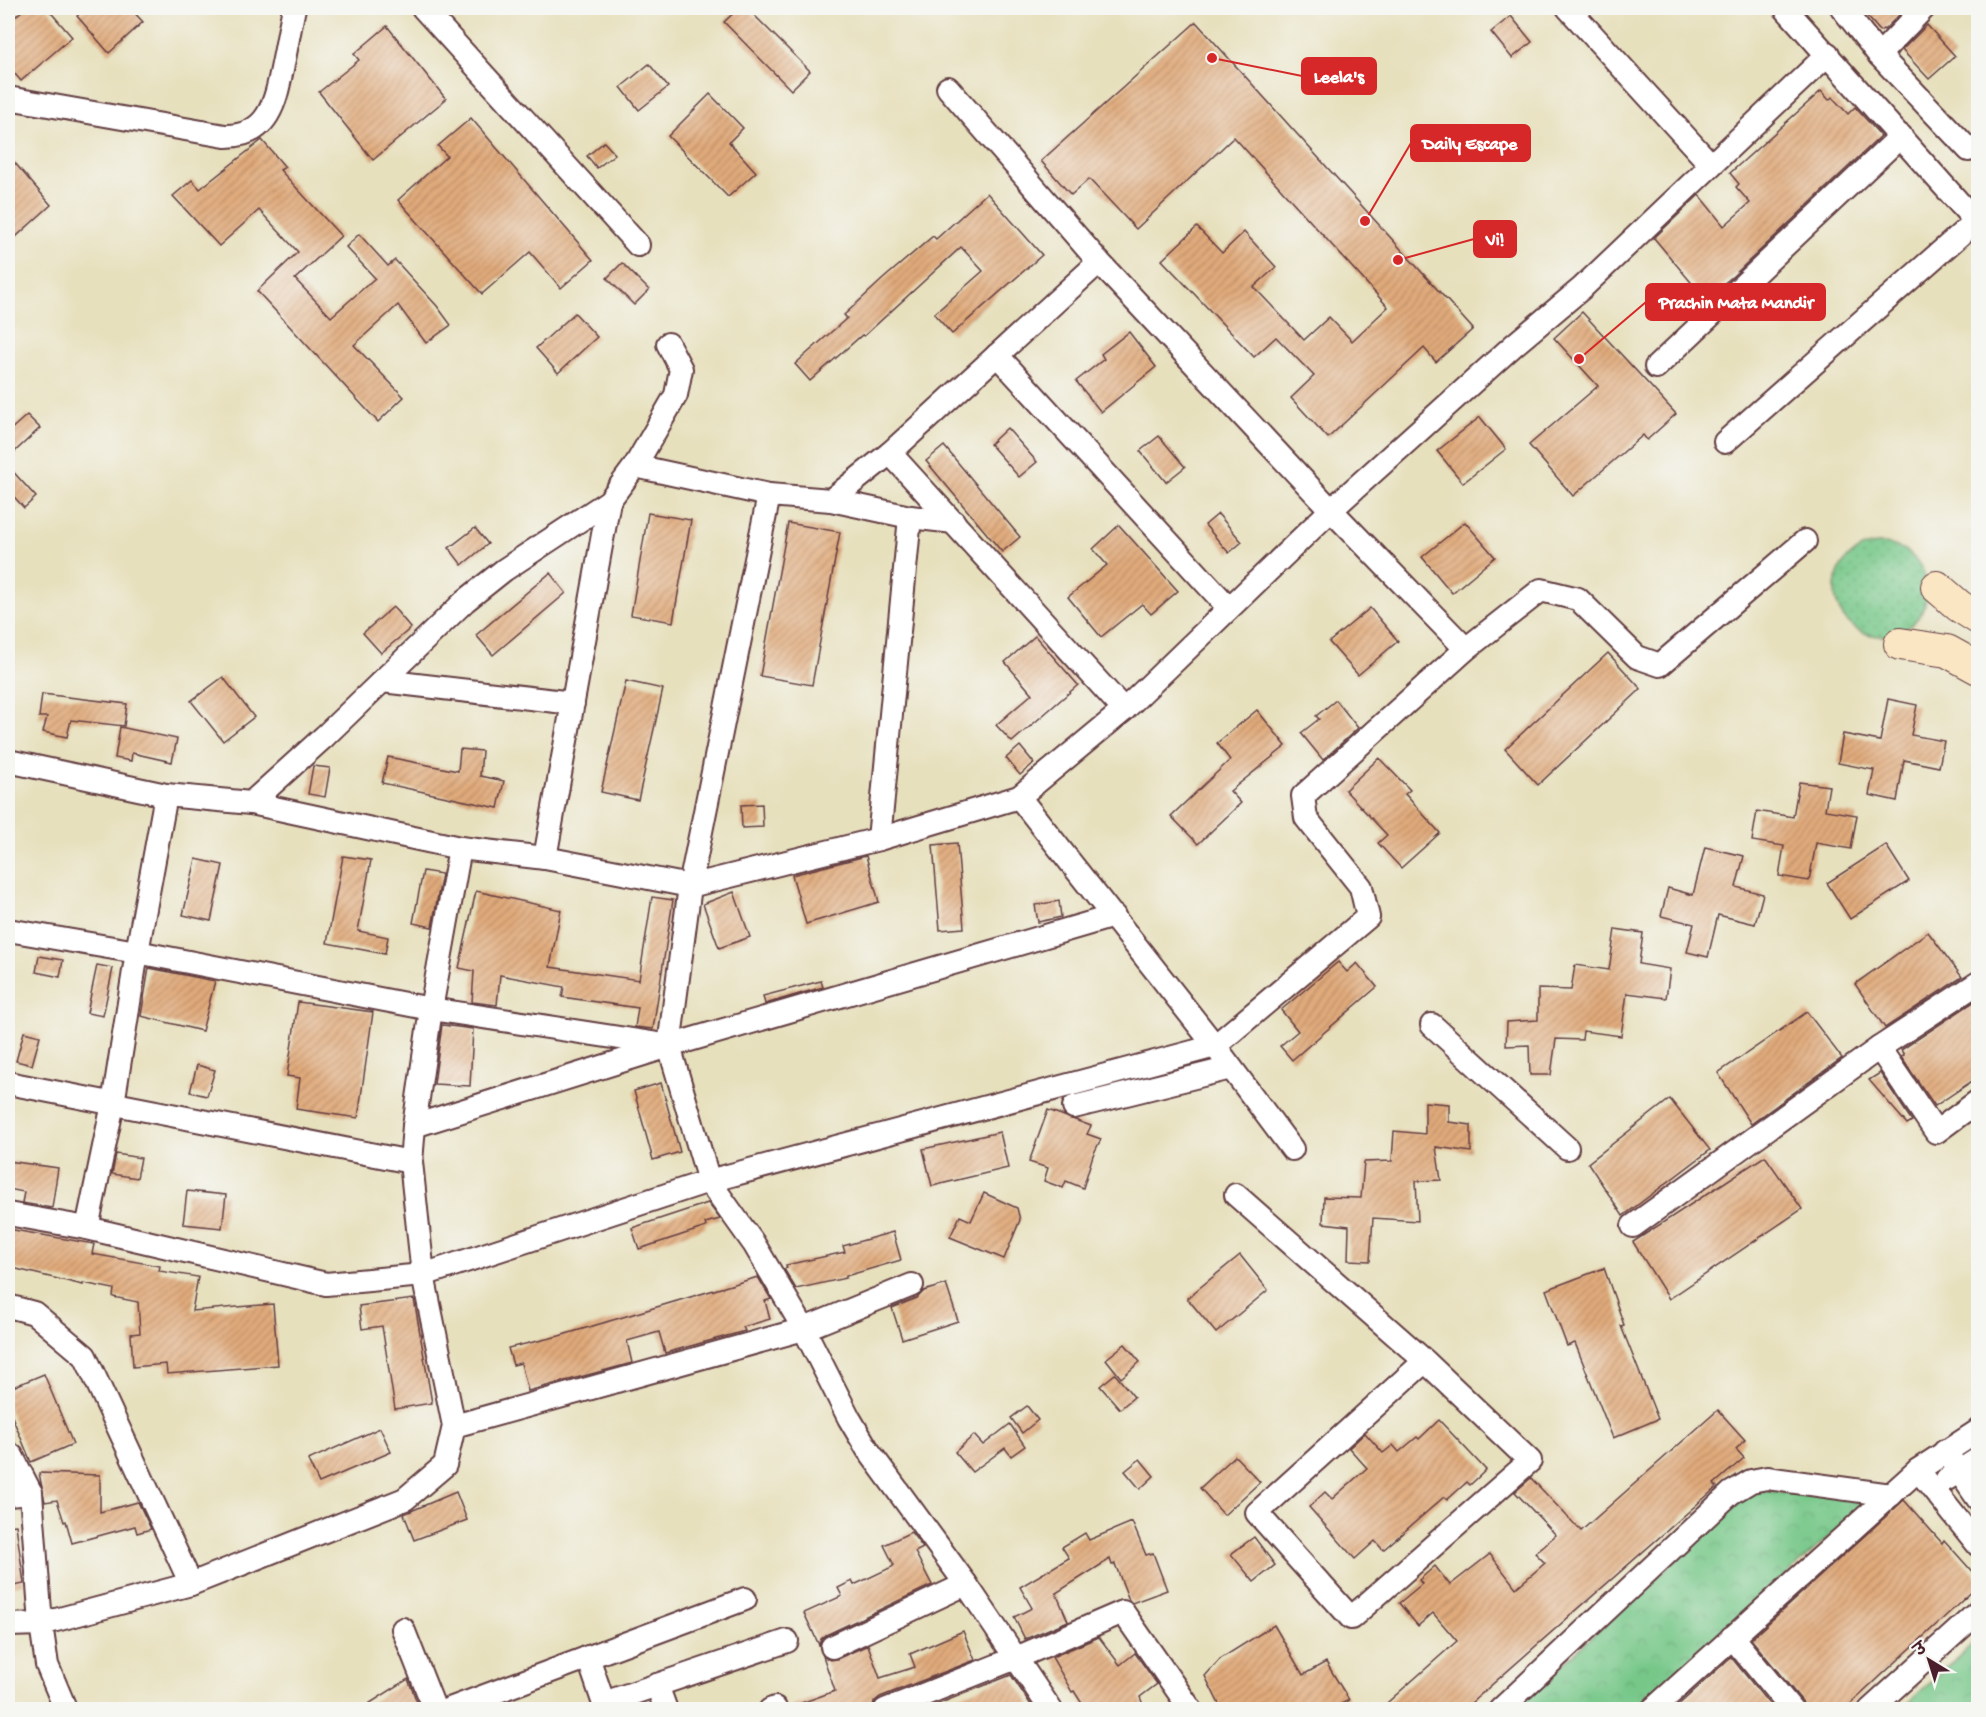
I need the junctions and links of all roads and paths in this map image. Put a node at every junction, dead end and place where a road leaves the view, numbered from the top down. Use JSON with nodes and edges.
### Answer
{"nodes":[{"id":1,"x":294,"y":8,"type":"edge"},
{"id":2,"x":423,"y":8,"type":"edge"},
{"id":3,"x":1568,"y":8,"type":"edge"},
{"id":4,"x":1785,"y":8,"type":"edge"},
{"id":5,"x":1842,"y":8,"type":"edge"},
{"id":6,"x":1924,"y":8,"type":"edge"},
{"id":7,"x":1828,"y":54,"type":"junction"},
{"id":8,"x":1879,"y":55,"type":"junction"},
{"id":9,"x":948,"y":88,"type":"dead end"},
{"id":10,"x":8,"y":98,"type":"edge"},
{"id":11,"x":1900,"y":136,"type":"junction"},
{"id":12,"x":1969,"y":150,"type":"dead end"},
{"id":13,"x":1711,"y":165,"type":"junction"},
{"id":14,"x":1978,"y":221,"type":"edge"},
{"id":15,"x":638,"y":245,"type":"dead end"},
{"id":16,"x":1100,"y":262,"type":"junction"},
{"id":17,"x":668,"y":344,"type":"dead end"},
{"id":18,"x":997,"y":355,"type":"junction"},
{"id":19,"x":1656,"y":367,"type":"dead end"},
{"id":20,"x":1725,"y":442,"type":"dead end"},
{"id":21,"x":890,"y":453,"type":"junction"},
{"id":22,"x":635,"y":466,"type":"junction"},
{"id":23,"x":768,"y":495,"type":"junction"},
{"id":24,"x":831,"y":500,"type":"junction"},
{"id":25,"x":609,"y":501,"type":"junction"},
{"id":26,"x":1331,"y":510,"type":"junction"},
{"id":27,"x":910,"y":517,"type":"junction"},
{"id":28,"x":954,"y":522,"type":"junction"},
{"id":29,"x":1805,"y":541,"type":"dead end"},
{"id":30,"x":1938,"y":587,"type":"dead end"},
{"id":31,"x":1228,"y":607,"type":"junction"},
{"id":32,"x":1978,"y":618,"type":"edge"},
{"id":33,"x":1900,"y":644,"type":"dead end"},
{"id":34,"x":1466,"y":649,"type":"junction"},
{"id":35,"x":1978,"y":668,"type":"edge"},
{"id":36,"x":382,"y":681,"type":"junction"},
{"id":37,"x":573,"y":703,"type":"junction"},
{"id":38,"x":1124,"y":710,"type":"junction"},
{"id":39,"x":8,"y":761,"type":"edge"},
{"id":40,"x":166,"y":795,"type":"junction"},
{"id":41,"x":1019,"y":797,"type":"junction"},
{"id":42,"x":251,"y":803,"type":"junction"},
{"id":43,"x":879,"y":839,"type":"junction"},
{"id":44,"x":460,"y":848,"type":"junction"},
{"id":45,"x":545,"y":858,"type":"junction"},
{"id":46,"x":690,"y":886,"type":"junction"},
{"id":47,"x":1114,"y":916,"type":"junction"},
{"id":48,"x":8,"y":930,"type":"edge"},
{"id":49,"x":137,"y":952,"type":"junction"},
{"id":50,"x":1978,"y":983,"type":"edge"},
{"id":51,"x":431,"y":1009,"type":"junction"},
{"id":52,"x":1432,"y":1025,"type":"dead end"},
{"id":53,"x":669,"y":1046,"type":"junction"},
{"id":54,"x":1215,"y":1046,"type":"junction"},
{"id":55,"x":1879,"y":1048,"type":"junction"},
{"id":56,"x":1231,"y":1068,"type":"junction"},
{"id":57,"x":8,"y":1083,"type":"edge"},
{"id":58,"x":1978,"y":1101,"type":"edge"},
{"id":59,"x":113,"y":1104,"type":"junction"},
{"id":60,"x":1074,"y":1107,"type":"dead end"},
{"id":61,"x":414,"y":1126,"type":"junction"},
{"id":62,"x":1567,"y":1148,"type":"dead end"},
{"id":63,"x":1292,"y":1149,"type":"dead end"},
{"id":64,"x":411,"y":1162,"type":"junction"},
{"id":65,"x":709,"y":1181,"type":"junction"},
{"id":66,"x":1236,"y":1196,"type":"dead end"},
{"id":67,"x":8,"y":1214,"type":"edge"},
{"id":68,"x":1633,"y":1226,"type":"dead end"},
{"id":69,"x":87,"y":1228,"type":"junction"},
{"id":70,"x":423,"y":1275,"type":"junction"},
{"id":71,"x":912,"y":1285,"type":"dead end"},
{"id":72,"x":8,"y":1306,"type":"edge"},
{"id":73,"x":804,"y":1329,"type":"junction"},
{"id":74,"x":1425,"y":1361,"type":"junction"},
{"id":75,"x":454,"y":1426,"type":"junction"},
{"id":76,"x":1978,"y":1431,"type":"edge"},
{"id":77,"x":1945,"y":1451,"type":"junction"},
{"id":78,"x":8,"y":1453,"type":"edge"},
{"id":79,"x":1978,"y":1459,"type":"edge"},
{"id":80,"x":1918,"y":1470,"type":"junction"},
{"id":81,"x":1959,"y":1470,"type":"junction"},
{"id":82,"x":1933,"y":1489,"type":"junction"},
{"id":83,"x":31,"y":1493,"type":"junction"},
{"id":84,"x":8,"y":1495,"type":"edge"},
{"id":85,"x":1891,"y":1495,"type":"junction"},
{"id":86,"x":1978,"y":1499,"type":"edge"},
{"id":87,"x":1978,"y":1545,"type":"edge"},
{"id":88,"x":191,"y":1584,"type":"junction"},
{"id":89,"x":966,"y":1584,"type":"junction"},
{"id":90,"x":745,"y":1599,"type":"dead end"},
{"id":91,"x":1978,"y":1612,"type":"edge"},
{"id":92,"x":41,"y":1624,"type":"junction"},
{"id":93,"x":8,"y":1625,"type":"edge"},
{"id":94,"x":402,"y":1629,"type":"dead end"},
{"id":95,"x":1732,"y":1637,"type":"junction"},
{"id":96,"x":787,"y":1641,"type":"dead end"},
{"id":97,"x":832,"y":1647,"type":"dead end"},
{"id":98,"x":588,"y":1657,"type":"junction"},
{"id":99,"x":1016,"y":1658,"type":"junction"},
{"id":100,"x":657,"y":1685,"type":"junction"},
{"id":101,"x":605,"y":1706,"type":"edge"},
{"id":102,"x":65,"y":1708,"type":"dead end"},
{"id":103,"x":435,"y":1710,"type":"edge"},
{"id":104,"x":447,"y":1710,"type":"edge"},
{"id":105,"x":666,"y":1710,"type":"edge"},
{"id":106,"x":885,"y":1710,"type":"edge"},
{"id":107,"x":1051,"y":1710,"type":"edge"},
{"id":108,"x":1191,"y":1710,"type":"edge"},
{"id":109,"x":1500,"y":1710,"type":"edge"},
{"id":110,"x":1652,"y":1710,"type":"edge"},
{"id":111,"x":1792,"y":1710,"type":"edge"},
{"id":112,"x":1870,"y":1710,"type":"edge"}],
"edges":[{"from":1,"to":10,"type":"street"},
{"from":2,"to":15,"type":"street"},
{"from":3,"to":13,"type":"street"},
{"from":4,"to":7,"type":"street"},
{"from":5,"to":8,"type":"street"},
{"from":6,"to":8,"type":"street"},
{"from":7,"to":11,"type":"street"},
{"from":7,"to":13,"type":"street"},
{"from":8,"to":12,"type":"street"},
{"from":9,"to":16,"type":"street"},
{"from":11,"to":14,"type":"street"},
{"from":11,"to":19,"type":"street"},
{"from":13,"to":26,"type":"street"},
{"from":14,"to":20,"type":"street"},
{"from":16,"to":18,"type":"street"},
{"from":16,"to":26,"type":"street"},
{"from":17,"to":22,"type":"street"},
{"from":18,"to":21,"type":"street"},
{"from":18,"to":31,"type":"street"},
{"from":21,"to":24,"type":"street"},
{"from":21,"to":28,"type":"street"},
{"from":22,"to":23,"type":"street"},
{"from":22,"to":25,"type":"street"},
{"from":23,"to":24,"type":"street"},
{"from":23,"to":46,"type":"street"},
{"from":24,"to":27,"type":"street"},
{"from":25,"to":36,"type":"street"},
{"from":25,"to":37,"type":"street"},
{"from":26,"to":31,"type":"street"},
{"from":26,"to":34,"type":"street"},
{"from":27,"to":28,"type":"street"},
{"from":27,"to":43,"type":"street"},
{"from":28,"to":38,"type":"street"},
{"from":29,"to":34,"type":"street"},
{"from":30,"to":32,"type":"main road"},
{"from":31,"to":38,"type":"street"},
{"from":33,"to":35,"type":"main road"},
{"from":34,"to":54,"type":"street"},
{"from":36,"to":37,"type":"street"},
{"from":36,"to":42,"type":"street"},
{"from":37,"to":45,"type":"street"},
{"from":38,"to":41,"type":"street"},
{"from":39,"to":40,"type":"street"},
{"from":40,"to":42,"type":"street"},
{"from":40,"to":49,"type":"street"},
{"from":41,"to":43,"type":"street"},
{"from":41,"to":47,"type":"street"},
{"from":42,"to":44,"type":"street"},
{"from":43,"to":46,"type":"street"},
{"from":44,"to":45,"type":"street"},
{"from":44,"to":51,"type":"street"},
{"from":45,"to":46,"type":"street"},
{"from":46,"to":53,"type":"street"},
{"from":47,"to":53,"type":"street"},
{"from":47,"to":54,"type":"street"},
{"from":48,"to":49,"type":"street"},
{"from":49,"to":51,"type":"street"},
{"from":49,"to":59,"type":"street"},
{"from":50,"to":55,"type":"street"},
{"from":51,"to":53,"type":"street"},
{"from":51,"to":61,"type":"street"},
{"from":52,"to":62,"type":"street"},
{"from":53,"to":61,"type":"street"},
{"from":53,"to":65,"type":"street"},
{"from":54,"to":56,"type":"street"},
{"from":54,"to":65,"type":"street"},
{"from":55,"to":58,"type":"street"},
{"from":55,"to":68,"type":"street"},
{"from":56,"to":60,"type":"street"},
{"from":56,"to":63,"type":"street"},
{"from":57,"to":59,"type":"street"},
{"from":59,"to":64,"type":"street"},
{"from":59,"to":69,"type":"street"},
{"from":61,"to":64,"type":"street"},
{"from":64,"to":70,"type":"street"},
{"from":65,"to":70,"type":"street"},
{"from":65,"to":73,"type":"street"},
{"from":66,"to":74,"type":"street"},
{"from":67,"to":69,"type":"street"},
{"from":69,"to":70,"type":"street"},
{"from":70,"to":75,"type":"street"},
{"from":71,"to":73,"type":"street"},
{"from":72,"to":88,"type":"street"},
{"from":73,"to":75,"type":"street"},
{"from":73,"to":89,"type":"street"},
{"from":74,"to":74,"type":"street"},
{"from":75,"to":88,"type":"street"},
{"from":76,"to":77,"type":"street"},
{"from":77,"to":80,"type":"street"},
{"from":77,"to":81,"type":"street"},
{"from":78,"to":83,"type":"street"},
{"from":79,"to":81,"type":"street"},
{"from":80,"to":82,"type":"street"},
{"from":80,"to":85,"type":"street"},
{"from":81,"to":82,"type":"street"},
{"from":81,"to":86,"type":"street"},
{"from":82,"to":87,"type":"street"},
{"from":83,"to":84,"type":"street"},
{"from":83,"to":92,"type":"street"},
{"from":85,"to":95,"type":"street"},
{"from":85,"to":109,"type":"street"},
{"from":88,"to":92,"type":"street"},
{"from":89,"to":97,"type":"street"},
{"from":89,"to":99,"type":"street"},
{"from":90,"to":98,"type":"street"},
{"from":91,"to":112,"type":"street"},
{"from":92,"to":93,"type":"street"},
{"from":92,"to":102,"type":"street"},
{"from":94,"to":103,"type":"street"},
{"from":95,"to":110,"type":"street"},
{"from":95,"to":111,"type":"street"},
{"from":96,"to":100,"type":"street"},
{"from":98,"to":101,"type":"street"},
{"from":98,"to":104,"type":"street"},
{"from":99,"to":106,"type":"street"},
{"from":99,"to":107,"type":"street"},
{"from":99,"to":108,"type":"street"},
{"from":100,"to":101,"type":"street"},
{"from":100,"to":105,"type":"street"}]}
